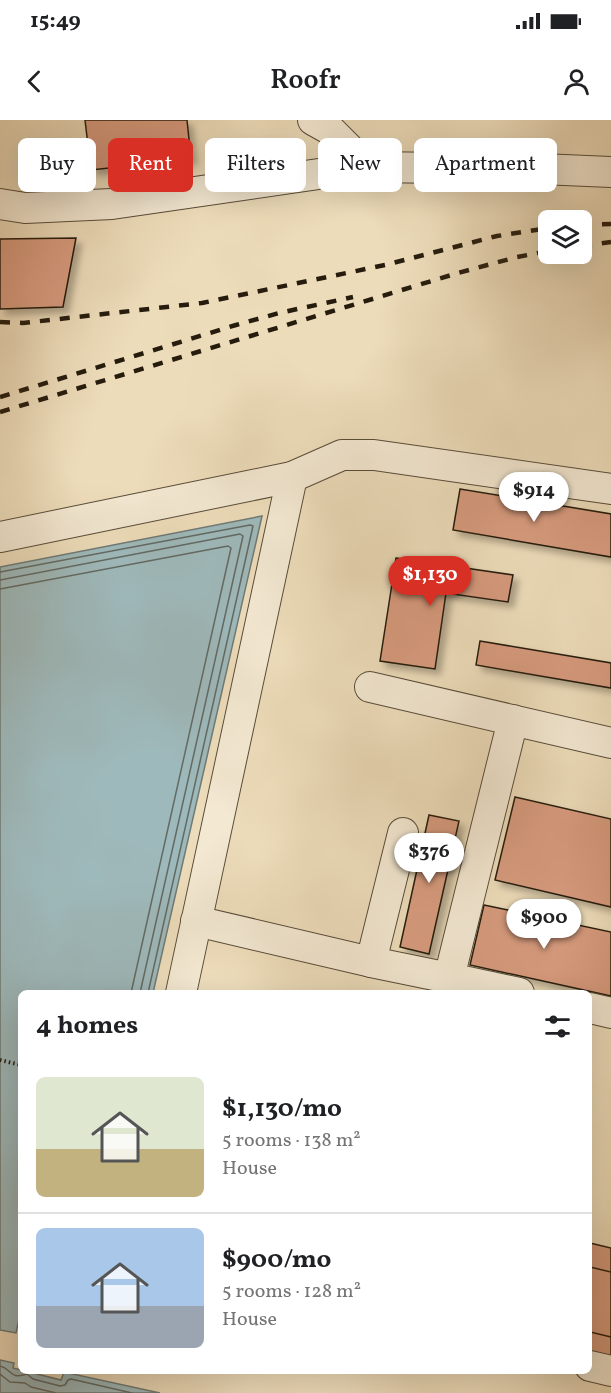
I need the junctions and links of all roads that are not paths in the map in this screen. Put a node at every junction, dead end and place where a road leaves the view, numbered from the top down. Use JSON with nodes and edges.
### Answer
{"nodes":[{"id":1,"x":313,"y":120,"type":"edge"},
{"id":2,"x":339,"y":138,"type":"edge"},
{"id":3,"x":402,"y":167,"type":"edge"},
{"id":4,"x":611,"y":172,"type":"edge"},
{"id":5,"x":318,"y":174,"type":"edge"},
{"id":6,"x":0,"y":204,"type":"edge"},
{"id":7,"x":292,"y":477,"type":"junction"},
{"id":8,"x":611,"y":489,"type":"edge"},
{"id":9,"x":0,"y":537,"type":"edge"},
{"id":10,"x":370,"y":687,"type":"dead end"},
{"id":11,"x":513,"y":720,"type":"junction"},
{"id":12,"x":611,"y":743,"type":"edge"},
{"id":13,"x":403,"y":833,"type":"dead end"},
{"id":14,"x":196,"y":921,"type":"junction"},
{"id":15,"x":371,"y":962,"type":"junction"},
{"id":16,"x":449,"y":978,"type":"junction"},
{"id":17,"x":182,"y":990,"type":"edge"},
{"id":18,"x":505,"y":990,"type":"edge"},
{"id":19,"x":592,"y":1008,"type":"edge"},
{"id":20,"x":611,"y":1013,"type":"edge"},
{"id":21,"x":592,"y":1366,"type":"edge"},
{"id":22,"x":611,"y":1371,"type":"edge"}],
"edges":[{"from":1,"to":2,"type":"street"},
{"from":3,"to":4,"type":"street"},
{"from":5,"to":6,"type":"street"},
{"from":7,"to":8,"type":"street"},
{"from":7,"to":9,"type":"street"},
{"from":7,"to":14,"type":"street"},
{"from":10,"to":11,"type":"street"},
{"from":11,"to":12,"type":"street"},
{"from":11,"to":16,"type":"street"},
{"from":13,"to":15,"type":"street"},
{"from":14,"to":15,"type":"street"},
{"from":14,"to":17,"type":"street"},
{"from":15,"to":16,"type":"street"},
{"from":16,"to":18,"type":"street"},
{"from":19,"to":20,"type":"street"},
{"from":21,"to":22,"type":"street"}]}
